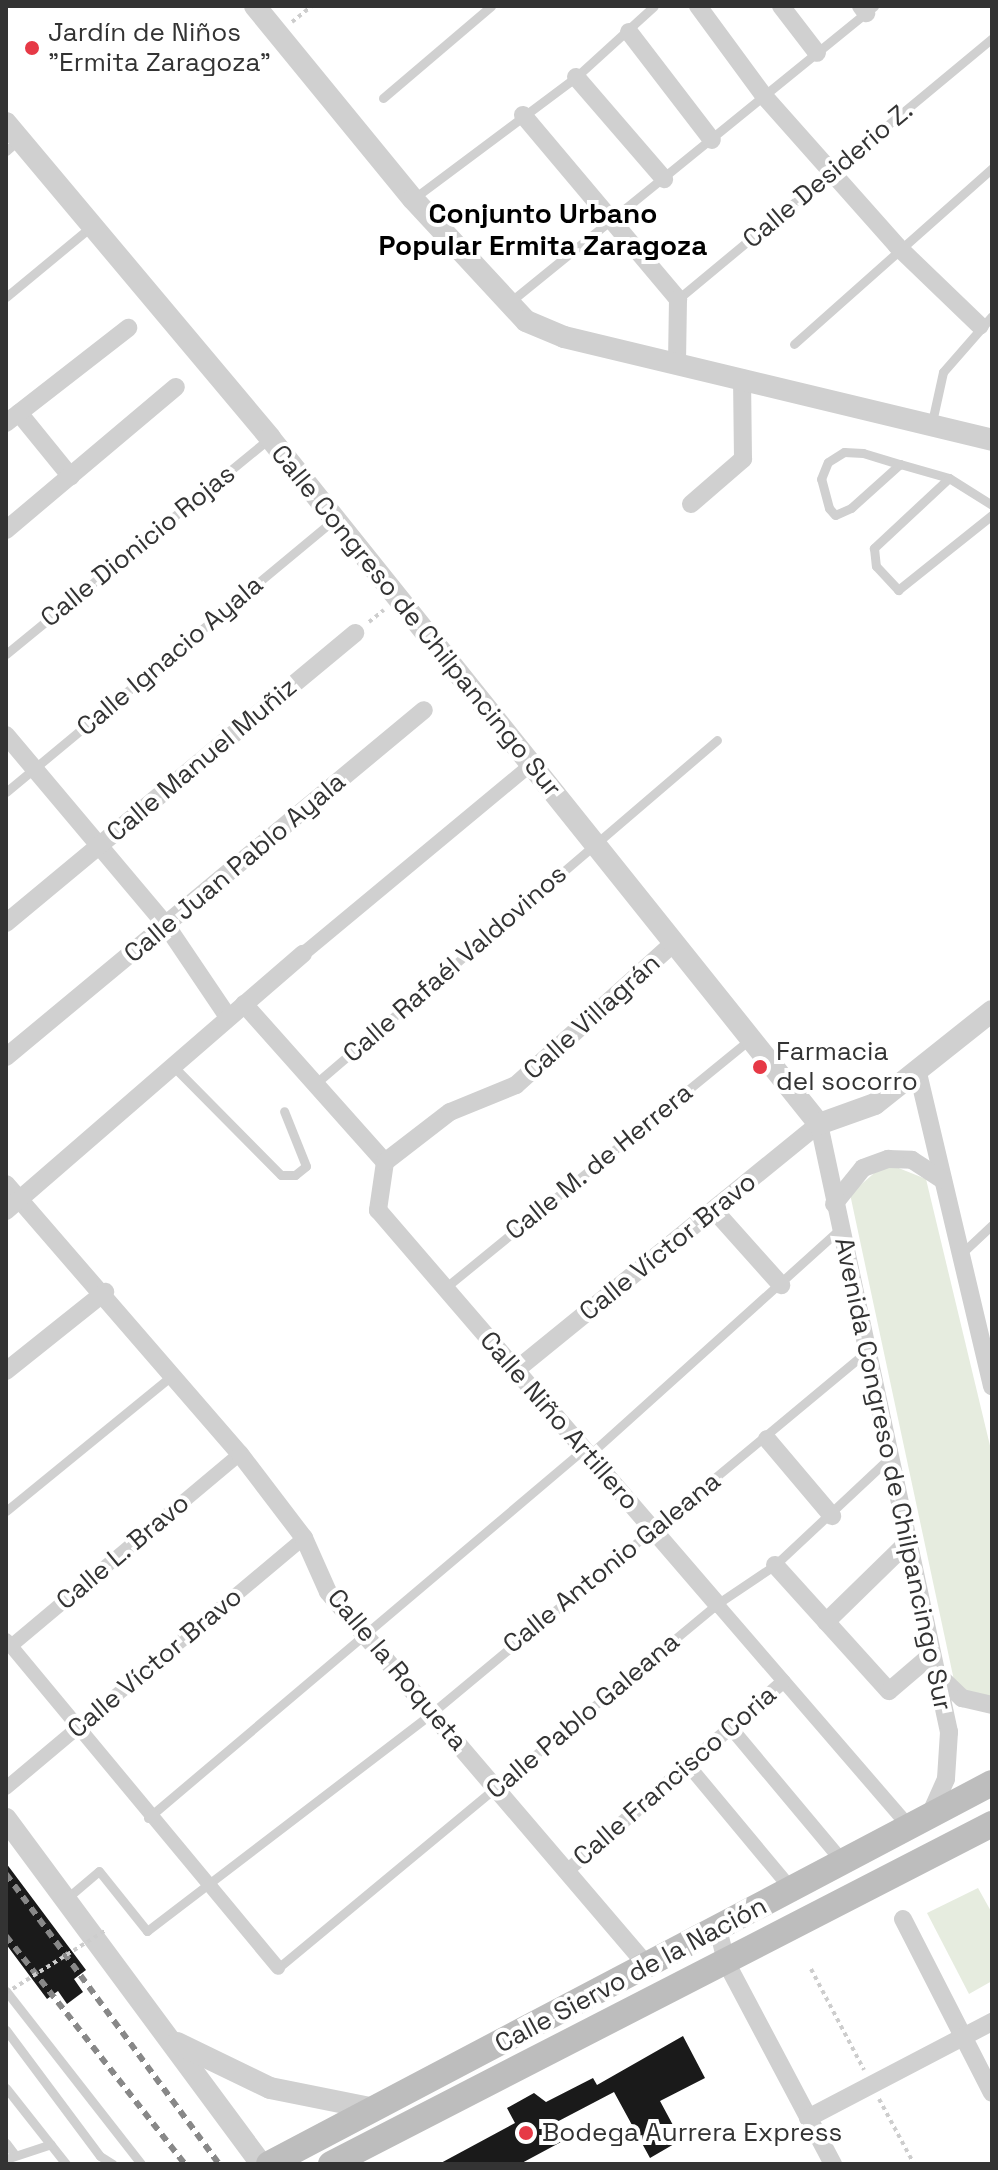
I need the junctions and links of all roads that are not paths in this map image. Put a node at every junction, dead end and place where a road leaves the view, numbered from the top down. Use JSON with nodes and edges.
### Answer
{"nodes":[{"id":1,"x":255,"y":6,"type":"edge"},
{"id":2,"x":491,"y":6,"type":"edge"},
{"id":3,"x":654,"y":6,"type":"edge"},
{"id":4,"x":698,"y":6,"type":"edge"},
{"id":5,"x":781,"y":6,"type":"edge"},
{"id":6,"x":867,"y":8,"type":"edge"},
{"id":7,"x":629,"y":32,"type":"junction"},
{"id":8,"x":992,"y":38,"type":"edge"},
{"id":9,"x":817,"y":53,"type":"junction"},
{"id":10,"x":576,"y":77,"type":"junction"},
{"id":11,"x":764,"y":96,"type":"junction"},
{"id":12,"x":383,"y":98,"type":"dead end"},
{"id":13,"x":523,"y":115,"type":"junction"},
{"id":14,"x":11,"y":138,"type":"edge"},
{"id":15,"x":712,"y":140,"type":"junction"},
{"id":16,"x":992,"y":168,"type":"edge"},
{"id":17,"x":835,"y":171,"type":"junction"},
{"id":18,"x":664,"y":179,"type":"junction"},
{"id":19,"x":413,"y":199,"type":"junction"},
{"id":20,"x":614,"y":220,"type":"junction"},
{"id":21,"x":93,"y":225,"type":"junction"},
{"id":22,"x":897,"y":246,"type":"junction"},
{"id":23,"x":6,"y":297,"type":"edge"},
{"id":24,"x":678,"y":299,"type":"junction"},
{"id":25,"x":505,"y":306,"type":"junction"},
{"id":26,"x":986,"y":321,"type":"edge"},
{"id":27,"x":128,"y":328,"type":"dead end"},
{"id":28,"x":794,"y":344,"type":"dead end"},
{"id":29,"x":677,"y":365,"type":"junction"},
{"id":30,"x":742,"y":378,"type":"junction"},
{"id":31,"x":176,"y":387,"type":"dead end"},
{"id":32,"x":12,"y":418,"type":"edge"},
{"id":33,"x":932,"y":422,"type":"junction"},
{"id":34,"x":270,"y":438,"type":"junction"},
{"id":35,"x":992,"y":440,"type":"edge"},
{"id":36,"x":900,"y":464,"type":"junction"},
{"id":37,"x":71,"y":477,"type":"junction"},
{"id":38,"x":949,"y":478,"type":"junction"},
{"id":39,"x":691,"y":504,"type":"dead end"},
{"id":40,"x":992,"y":505,"type":"edge"},
{"id":41,"x":992,"y":515,"type":"edge"},
{"id":42,"x":334,"y":520,"type":"junction"},
{"id":43,"x":6,"y":530,"type":"edge"},
{"id":44,"x":355,"y":633,"type":"road end"},
{"id":45,"x":6,"y":654,"type":"edge"},
{"id":46,"x":424,"y":710,"type":"dead end"},
{"id":47,"x":6,"y":735,"type":"edge"},
{"id":48,"x":717,"y":740,"type":"dead end"},
{"id":49,"x":532,"y":764,"type":"junction"},
{"id":50,"x":34,"y":768,"type":"junction"},
{"id":51,"x":6,"y":792,"type":"edge"},
{"id":52,"x":594,"y":844,"type":"junction"},
{"id":53,"x":100,"y":845,"type":"junction"},
{"id":54,"x":6,"y":923,"type":"edge"},
{"id":55,"x":166,"y":925,"type":"junction"},
{"id":56,"x":675,"y":942,"type":"junction"},
{"id":57,"x":303,"y":954,"type":"joint"},
{"id":58,"x":244,"y":1004,"type":"junction"},
{"id":59,"x":992,"y":1011,"type":"edge"},
{"id":60,"x":228,"y":1017,"type":"junction"},
{"id":61,"x":752,"y":1036,"type":"junction"},
{"id":62,"x":6,"y":1057,"type":"edge"},
{"id":63,"x":171,"y":1064,"type":"junction"},
{"id":64,"x":918,"y":1073,"type":"junction"},
{"id":65,"x":315,"y":1084,"type":"junction"},
{"id":66,"x":284,"y":1111,"type":"dead end"},
{"id":67,"x":819,"y":1124,"type":"junction"},
{"id":68,"x":385,"y":1162,"type":"junction"},
{"id":69,"x":943,"y":1180,"type":"junction"},
{"id":70,"x":6,"y":1184,"type":"edge"},
{"id":71,"x":834,"y":1204,"type":"junction"},
{"id":72,"x":13,"y":1206,"type":"edge"},
{"id":73,"x":714,"y":1210,"type":"junction"},
{"id":74,"x":992,"y":1225,"type":"edge"},
{"id":75,"x":839,"y":1230,"type":"junction"},
{"id":76,"x":961,"y":1254,"type":"junction"},
{"id":77,"x":781,"y":1285,"type":"junction"},
{"id":78,"x":445,"y":1288,"type":"junction"},
{"id":79,"x":105,"y":1292,"type":"junction"},
{"id":80,"x":865,"y":1353,"type":"junction"},
{"id":81,"x":516,"y":1370,"type":"junction"},
{"id":82,"x":6,"y":1371,"type":"edge"},
{"id":83,"x":174,"y":1374,"type":"junction"},
{"id":84,"x":992,"y":1386,"type":"edge"},
{"id":85,"x":767,"y":1439,"type":"junction"},
{"id":86,"x":586,"y":1452,"type":"junction"},
{"id":87,"x":240,"y":1454,"type":"junction"},
{"id":88,"x":886,"y":1461,"type":"junction"},
{"id":89,"x":6,"y":1511,"type":"edge"},
{"id":90,"x":832,"y":1516,"type":"junction"},
{"id":91,"x":650,"y":1526,"type":"junction"},
{"id":92,"x":304,"y":1538,"type":"junction"},
{"id":93,"x":906,"y":1544,"type":"junction"},
{"id":94,"x":775,"y":1565,"type":"junction"},
{"id":95,"x":717,"y":1604,"type":"junction"},
{"id":96,"x":826,"y":1622,"type":"junction"},
{"id":97,"x":362,"y":1632,"type":"junction"},
{"id":98,"x":8,"y":1646,"type":"edge"},
{"id":99,"x":930,"y":1656,"type":"junction"},
{"id":100,"x":784,"y":1681,"type":"junction"},
{"id":101,"x":992,"y":1705,"type":"edge"},
{"id":102,"x":433,"y":1712,"type":"junction"},
{"id":103,"x":75,"y":1728,"type":"junction"},
{"id":104,"x":731,"y":1728,"type":"junction"},
{"id":105,"x":688,"y":1765,"type":"junction"},
{"id":106,"x":992,"y":1783,"type":"edge"},
{"id":107,"x":6,"y":1788,"type":"edge"},
{"id":108,"x":496,"y":1788,"type":"junction"},
{"id":109,"x":148,"y":1818,"type":"junction"},
{"id":110,"x":6,"y":1819,"type":"edge"},
{"id":111,"x":992,"y":1824,"type":"edge"},
{"id":112,"x":919,"y":1825,"type":"junction"},
{"id":113,"x":844,"y":1863,"type":"junction"},
{"id":114,"x":567,"y":1871,"type":"junction"},
{"id":115,"x":207,"y":1887,"type":"junction"},
{"id":116,"x":792,"y":1890,"type":"junction"},
{"id":117,"x":66,"y":1899,"type":"junction"},
{"id":118,"x":903,"y":1919,"type":"dead end"},
{"id":119,"x":718,"y":1929,"type":"junction"},
{"id":120,"x":726,"y":1962,"type":"junction"},
{"id":121,"x":647,"y":1965,"type":"junction"},
{"id":122,"x":278,"y":1968,"type":"joint"},
{"id":123,"x":6,"y":1992,"type":"edge"},
{"id":124,"x":992,"y":2022,"type":"edge"},
{"id":125,"x":6,"y":2030,"type":"edge"},
{"id":126,"x":963,"y":2037,"type":"junction"},
{"id":127,"x":170,"y":2039,"type":"junction"},
{"id":128,"x":6,"y":2088,"type":"edge"},
{"id":129,"x":992,"y":2093,"type":"edge"},
{"id":130,"x":375,"y":2109,"type":"junction"},
{"id":131,"x":808,"y":2118,"type":"junction"},
{"id":132,"x":6,"y":2143,"type":"edge"},
{"id":133,"x":51,"y":2144,"type":"junction"},
{"id":134,"x":11,"y":2157,"type":"edge"},
{"id":135,"x":66,"y":2164,"type":"edge"},
{"id":136,"x":113,"y":2164,"type":"edge"},
{"id":137,"x":141,"y":2164,"type":"edge"},
{"id":138,"x":261,"y":2164,"type":"edge"},
{"id":139,"x":269,"y":2164,"type":"edge"},
{"id":140,"x":331,"y":2164,"type":"edge"},
{"id":141,"x":833,"y":2164,"type":"edge"}],
"edges":[{"from":1,"to":19,"type":"street"},
{"from":2,"to":12,"type":"lane"},
{"from":3,"to":7,"type":"lane"},
{"from":4,"to":11,"type":"street"},
{"from":5,"to":9,"type":"street"},
{"from":6,"to":9,"type":"lane"},
{"from":7,"to":10,"type":"lane"},
{"from":7,"to":15,"type":"street"},
{"from":8,"to":17,"type":"lane","name":"Calle Desiderio Z."},
{"from":9,"to":11,"type":"lane"},
{"from":10,"to":13,"type":"lane"},
{"from":10,"to":18,"type":"street"},
{"from":11,"to":15,"type":"lane"},
{"from":11,"to":17,"type":"street"},
{"from":13,"to":19,"type":"lane"},
{"from":13,"to":20,"type":"street"},
{"from":14,"to":21,"type":"street","name":"Calle Congreso de Chilpancingo Sur"},
{"from":15,"to":18,"type":"lane"},
{"from":16,"to":22,"type":"lane"},
{"from":17,"to":22,"type":"street"},
{"from":17,"to":24,"type":"lane","name":"Calle Desiderio Z."},
{"from":18,"to":20,"type":"lane"},
{"from":19,"to":25,"type":"street"},
{"from":20,"to":24,"type":"street"},
{"from":20,"to":25,"type":"lane"},
{"from":21,"to":23,"type":"lane"},
{"from":21,"to":34,"type":"street","name":"Calle Congreso de Chilpancingo Sur"},
{"from":22,"to":26,"type":"street"},
{"from":22,"to":28,"type":"lane"},
{"from":24,"to":29,"type":"street"},
{"from":25,"to":29,"type":"street"},
{"from":26,"to":33,"type":"lane"},
{"from":27,"to":32,"type":"street"},
{"from":29,"to":30,"type":"street"},
{"from":30,"to":33,"type":"street"},
{"from":30,"to":39,"type":"street"},
{"from":31,"to":37,"type":"street"},
{"from":32,"to":37,"type":"street"},
{"from":33,"to":35,"type":"street"},
{"from":34,"to":42,"type":"street","name":"Calle Congreso de Chilpancingo Sur"},
{"from":34,"to":45,"type":"lane","name":"Calle Dionicio Rojas"},
{"from":36,"to":36,"type":"lane"},
{"from":36,"to":38,"type":"lane"},
{"from":37,"to":43,"type":"street"},
{"from":38,"to":40,"type":"lane"},
{"from":38,"to":41,"type":"lane"},
{"from":42,"to":49,"type":"street","name":"Calle Congreso de Chilpancingo Sur"},
{"from":42,"to":50,"type":"lane","name":"Calle Ignacio Ayala"},
{"from":44,"to":53,"type":"street","name":"Calle Manuel Muñiz"},
{"from":46,"to":55,"type":"street","name":"Calle Juan Pablo Ayala"},
{"from":47,"to":50,"type":"street"},
{"from":48,"to":52,"type":"lane","name":"Calle Rafaél Valdovinos"},
{"from":49,"to":52,"type":"street","name":"Calle Congreso de Chilpancingo Sur"},
{"from":49,"to":57,"type":"street"},
{"from":50,"to":51,"type":"lane","name":"Calle Ignacio Ayala"},
{"from":50,"to":53,"type":"street"},
{"from":52,"to":56,"type":"street","name":"Calle Congreso de Chilpancingo Sur"},
{"from":52,"to":65,"type":"lane","name":"Calle Rafaél Valdovinos"},
{"from":53,"to":54,"type":"street","name":"Calle Manuel Muñiz"},
{"from":53,"to":55,"type":"street"},
{"from":55,"to":60,"type":"street"},
{"from":55,"to":62,"type":"street","name":"Calle Juan Pablo Ayala"},
{"from":56,"to":61,"type":"street","name":"Calle Congreso de Chilpancingo Sur"},
{"from":56,"to":68,"type":"street","name":"Calle Villagrán"},
{"from":57,"to":58,"type":"street"},
{"from":58,"to":60,"type":"street"},
{"from":58,"to":65,"type":"street"},
{"from":59,"to":64,"type":"street"},
{"from":60,"to":63,"type":"street"},
{"from":61,"to":67,"type":"street","name":"Calle Congreso de Chilpancingo Sur"},
{"from":61,"to":78,"type":"lane","name":"Calle M. de Herrera"},
{"from":63,"to":66,"type":"lane"},
{"from":63,"to":72,"type":"street"},
{"from":64,"to":67,"type":"street"},
{"from":64,"to":69,"type":"street"},
{"from":65,"to":68,"type":"street"},
{"from":67,"to":71,"type":"street","name":"Avenida Congreso de Chilpancingo Sur"},
{"from":67,"to":73,"type":"street","name":"Calle Víctor Bravo"},
{"from":68,"to":78,"type":"street","name":"Calle Niño Artillero"},
{"from":69,"to":71,"type":"street"},
{"from":69,"to":76,"type":"street"},
{"from":70,"to":72,"type":"street","name":"Calle la Roqueta"},
{"from":71,"to":75,"type":"street","name":"Avenida Congreso de Chilpancingo Sur"},
{"from":72,"to":79,"type":"street","name":"Calle la Roqueta"},
{"from":73,"to":77,"type":"street"},
{"from":73,"to":81,"type":"street","name":"Calle Víctor Bravo"},
{"from":74,"to":76,"type":"lane"},
{"from":75,"to":77,"type":"lane"},
{"from":75,"to":80,"type":"street","name":"Avenida Congreso de Chilpancingo Sur"},
{"from":76,"to":84,"type":"street"},
{"from":77,"to":86,"type":"lane"},
{"from":78,"to":81,"type":"street","name":"Calle Niño Artillero"},
{"from":79,"to":82,"type":"street"},
{"from":79,"to":83,"type":"street","name":"Calle la Roqueta"},
{"from":80,"to":85,"type":"lane","name":"Calle Antonio Galeana"},
{"from":80,"to":88,"type":"street","name":"Avenida Congreso de Chilpancingo Sur"},
{"from":81,"to":86,"type":"street","name":"Calle Niño Artillero"},
{"from":83,"to":87,"type":"street","name":"Calle la Roqueta"},
{"from":83,"to":89,"type":"lane"},
{"from":85,"to":90,"type":"street"},
{"from":85,"to":91,"type":"lane","name":"Calle Antonio Galeana"},
{"from":86,"to":91,"type":"street","name":"Calle Niño Artillero"},
{"from":86,"to":97,"type":"lane"},
{"from":87,"to":92,"type":"street","name":"Calle la Roqueta"},
{"from":87,"to":98,"type":"street","name":"Calle L. Bravo"},
{"from":88,"to":90,"type":"lane","name":"Calle Pablo Galeana"},
{"from":88,"to":93,"type":"street","name":"Avenida Congreso de Chilpancingo Sur"},
{"from":90,"to":94,"type":"lane","name":"Calle Pablo Galeana"},
{"from":91,"to":95,"type":"street","name":"Calle Niño Artillero"},
{"from":91,"to":102,"type":"lane","name":"Calle Antonio Galeana"},
{"from":92,"to":97,"type":"street","name":"Calle la Roqueta"},
{"from":92,"to":103,"type":"street","name":"Calle Víctor Bravo"},
{"from":93,"to":96,"type":"street"},
{"from":93,"to":99,"type":"street","name":"Avenida Congreso de Chilpancingo Sur"},
{"from":94,"to":95,"type":"lane","name":"Calle Pablo Galeana"},
{"from":94,"to":96,"type":"street"},
{"from":95,"to":100,"type":"street","name":"Calle Niño Artillero"},
{"from":95,"to":108,"type":"lane","name":"Calle Pablo Galeana"},
{"from":96,"to":99,"type":"street"},
{"from":97,"to":102,"type":"street","name":"Calle la Roqueta"},
{"from":97,"to":109,"type":"lane"},
{"from":98,"to":103,"type":"street"},
{"from":99,"to":101,"type":"street"},
{"from":99,"to":112,"type":"street","name":"Avenida Congreso de Chilpancingo Sur"},
{"from":100,"to":104,"type":"street","name":"Calle Francisco Coria"},
{"from":100,"to":112,"type":"street","name":"Calle Niño Artillero"},
{"from":102,"to":108,"type":"street","name":"Calle la Roqueta"},
{"from":102,"to":115,"type":"lane","name":"Calle Antonio Galeana"},
{"from":103,"to":107,"type":"street","name":"Calle Víctor Bravo"},
{"from":103,"to":109,"type":"street"},
{"from":104,"to":105,"type":"street","name":"Calle Francisco Coria"},
{"from":104,"to":113,"type":"street"},
{"from":105,"to":114,"type":"street","name":"Calle Francisco Coria"},
{"from":105,"to":116,"type":"street"},
{"from":106,"to":112,"type":"main road","name":"Calle Siervo de la Nación"},
{"from":108,"to":114,"type":"street","name":"Calle la Roqueta"},
{"from":108,"to":122,"type":"lane","name":"Calle Pablo Galeana"},
{"from":109,"to":115,"type":"street"},
{"from":110,"to":117,"type":"street"},
{"from":111,"to":120,"type":"main road","name":"Calle Siervo de la Nación"},
{"from":112,"to":113,"type":"main road","name":"Calle Siervo de la Nación"},
{"from":113,"to":116,"type":"main road","name":"Calle Siervo de la Nación"},
{"from":114,"to":121,"type":"street","name":"Calle la Roqueta"},
{"from":115,"to":117,"type":"lane","name":"Calle Antonio Galeana"},
{"from":115,"to":122,"type":"street"},
{"from":116,"to":119,"type":"main road","name":"Calle Siervo de la Nación"},
{"from":117,"to":127,"type":"street"},
{"from":118,"to":126,"type":"street"},
{"from":119,"to":120,"type":"street"},
{"from":119,"to":121,"type":"main road","name":"Calle Siervo de la Nación"},
{"from":120,"to":131,"type":"street"},
{"from":120,"to":140,"type":"main road","name":"Calle Siervo de la Nación"},
{"from":121,"to":130,"type":"main road","name":"Calle Siervo de la Nación"},
{"from":123,"to":137,"type":"lane"},
{"from":124,"to":126,"type":"street"},
{"from":125,"to":136,"type":"lane"},
{"from":126,"to":129,"type":"street"},
{"from":126,"to":131,"type":"street"},
{"from":127,"to":130,"type":"street"},
{"from":127,"to":138,"type":"street"},
{"from":128,"to":133,"type":"lane"},
{"from":130,"to":139,"type":"main road","name":"Calle Siervo de la Nación"},
{"from":131,"to":141,"type":"street"},
{"from":132,"to":134,"type":"lane"},
{"from":133,"to":134,"type":"lane"},
{"from":133,"to":135,"type":"lane"}]}
